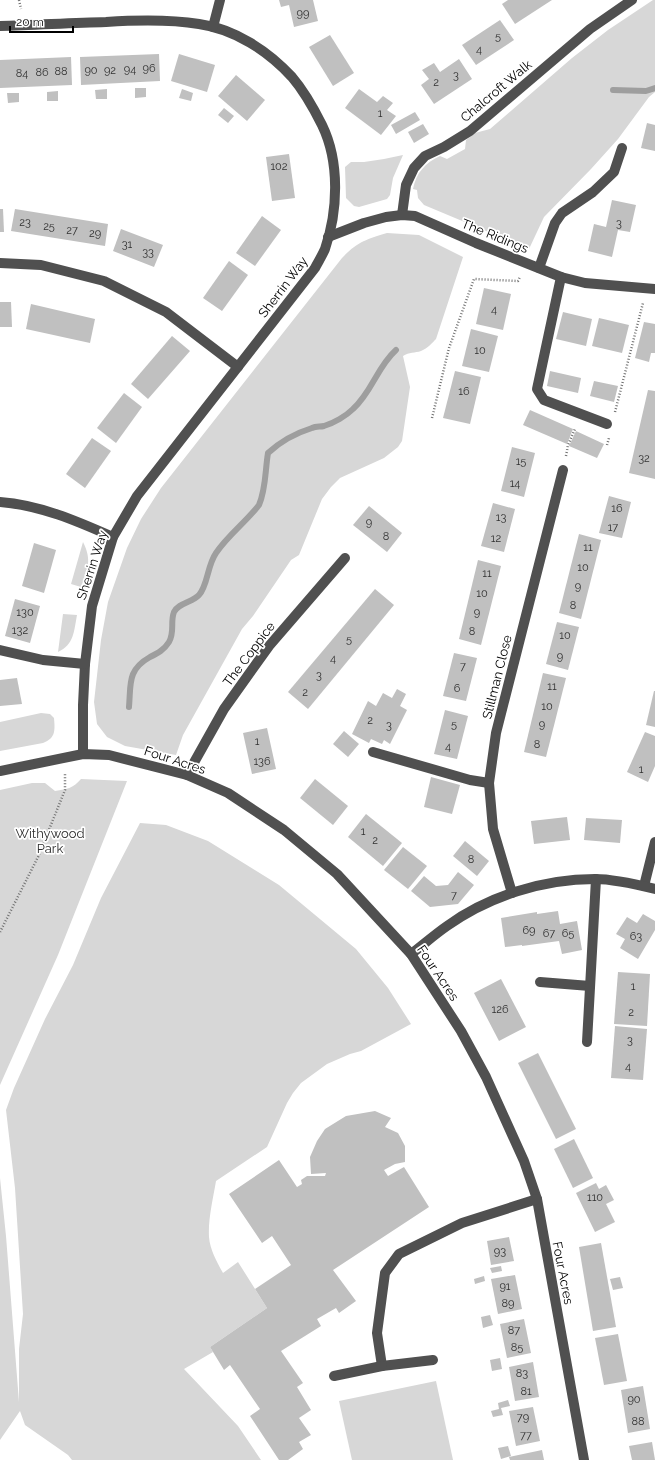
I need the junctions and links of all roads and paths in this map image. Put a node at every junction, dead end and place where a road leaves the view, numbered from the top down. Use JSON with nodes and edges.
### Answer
{"nodes":[{"id":1,"x":220,"y":0,"type":"edge"},
{"id":2,"x":632,"y":0,"type":"edge"},
{"id":3,"x":0,"y":26,"type":"edge"},
{"id":4,"x":214,"y":28,"type":"junction"},
{"id":5,"x":622,"y":148,"type":"dead end"},
{"id":6,"x":402,"y":215,"type":"junction"},
{"id":7,"x":328,"y":237,"type":"junction"},
{"id":8,"x":0,"y":263,"type":"edge"},
{"id":9,"x":528,"y":263,"type":"junction"},
{"id":10,"x":540,"y":268,"type":"junction"},
{"id":11,"x":560,"y":277,"type":"junction"},
{"id":12,"x":655,"y":289,"type":"edge"},
{"id":13,"x":644,"y":300,"type":"dead end"},
{"id":14,"x":238,"y":367,"type":"junction"},
{"id":15,"x":580,"y":414,"type":"junction"},
{"id":16,"x":432,"y":418,"type":"dead end"},
{"id":17,"x":610,"y":425,"type":"junction"},
{"id":18,"x":607,"y":445,"type":"dead end"},
{"id":19,"x":563,"y":470,"type":"joint"},
{"id":20,"x":0,"y":502,"type":"edge"},
{"id":21,"x":113,"y":537,"type":"junction"},
{"id":22,"x":345,"y":558,"type":"dead end"},
{"id":23,"x":0,"y":650,"type":"edge"},
{"id":24,"x":85,"y":664,"type":"junction"},
{"id":25,"x":373,"y":752,"type":"dead end"},
{"id":26,"x":83,"y":754,"type":"junction"},
{"id":27,"x":63,"y":758,"type":"junction"},
{"id":28,"x":0,"y":771,"type":"edge"},
{"id":29,"x":187,"y":775,"type":"junction"},
{"id":30,"x":489,"y":783,"type":"junction"},
{"id":31,"x":655,"y":842,"type":"edge"},
{"id":32,"x":596,"y":879,"type":"junction"},
{"id":33,"x":644,"y":886,"type":"junction"},
{"id":34,"x":655,"y":889,"type":"edge"},
{"id":35,"x":512,"y":893,"type":"junction"},
{"id":36,"x":0,"y":932,"type":"edge"},
{"id":37,"x":411,"y":954,"type":"junction"},
{"id":38,"x":540,"y":982,"type":"dead end"},
{"id":39,"x":590,"y":986,"type":"junction"},
{"id":40,"x":587,"y":1042,"type":"dead end"},
{"id":41,"x":536,"y":1199,"type":"junction"},
{"id":42,"x":433,"y":1360,"type":"dead end"},
{"id":43,"x":382,"y":1366,"type":"junction"},
{"id":44,"x":334,"y":1376,"type":"dead end"},
{"id":45,"x":584,"y":1460,"type":"edge"}],
"edges":[{"from":1,"to":4,"type":"street"},
{"from":2,"to":6,"type":"street","name":"Chalcroft Walk"},
{"from":3,"to":4,"type":"street","name":"Sherrin Way"},
{"from":4,"to":7,"type":"street","name":"Sherrin Way"},
{"from":5,"to":10,"type":"street"},
{"from":6,"to":7,"type":"street","name":"The Ridings"},
{"from":6,"to":9,"type":"street","name":"The Ridings"},
{"from":7,"to":14,"type":"street","name":"Sherrin Way"},
{"from":8,"to":14,"type":"street"},
{"from":9,"to":10,"type":"street","name":"The Ridings"},
{"from":9,"to":16,"type":"path"},
{"from":10,"to":11,"type":"street","name":"The Ridings"},
{"from":11,"to":12,"type":"street","name":"The Ridings"},
{"from":11,"to":15,"type":"street"},
{"from":13,"to":17,"type":"path"},
{"from":14,"to":21,"type":"street","name":"Sherrin Way"},
{"from":15,"to":17,"type":"street"},
{"from":15,"to":19,"type":"path"},
{"from":17,"to":18,"type":"path"},
{"from":19,"to":30,"type":"street","name":"Stillman Close"},
{"from":20,"to":21,"type":"street"},
{"from":21,"to":24,"type":"street","name":"Sherrin Way"},
{"from":22,"to":29,"type":"street","name":"The Coppice"},
{"from":23,"to":24,"type":"street"},
{"from":24,"to":26,"type":"street","name":"Sherrin Way"},
{"from":25,"to":30,"type":"street"},
{"from":26,"to":27,"type":"street","name":"Four Acres"},
{"from":26,"to":29,"type":"street","name":"Four Acres"},
{"from":27,"to":28,"type":"street","name":"Four Acres"},
{"from":27,"to":36,"type":"path"},
{"from":29,"to":37,"type":"street","name":"Four Acres"},
{"from":30,"to":35,"type":"street","name":"Stillman Close"},
{"from":31,"to":33,"type":"street"},
{"from":32,"to":33,"type":"street"},
{"from":32,"to":35,"type":"street"},
{"from":32,"to":39,"type":"street"},
{"from":33,"to":34,"type":"street"},
{"from":35,"to":37,"type":"street"},
{"from":37,"to":41,"type":"street","name":"Four Acres"},
{"from":38,"to":39,"type":"street"},
{"from":39,"to":40,"type":"street"},
{"from":41,"to":43,"type":"street"},
{"from":41,"to":45,"type":"street","name":"Four Acres"},
{"from":42,"to":43,"type":"street"},
{"from":43,"to":44,"type":"street"}]}
